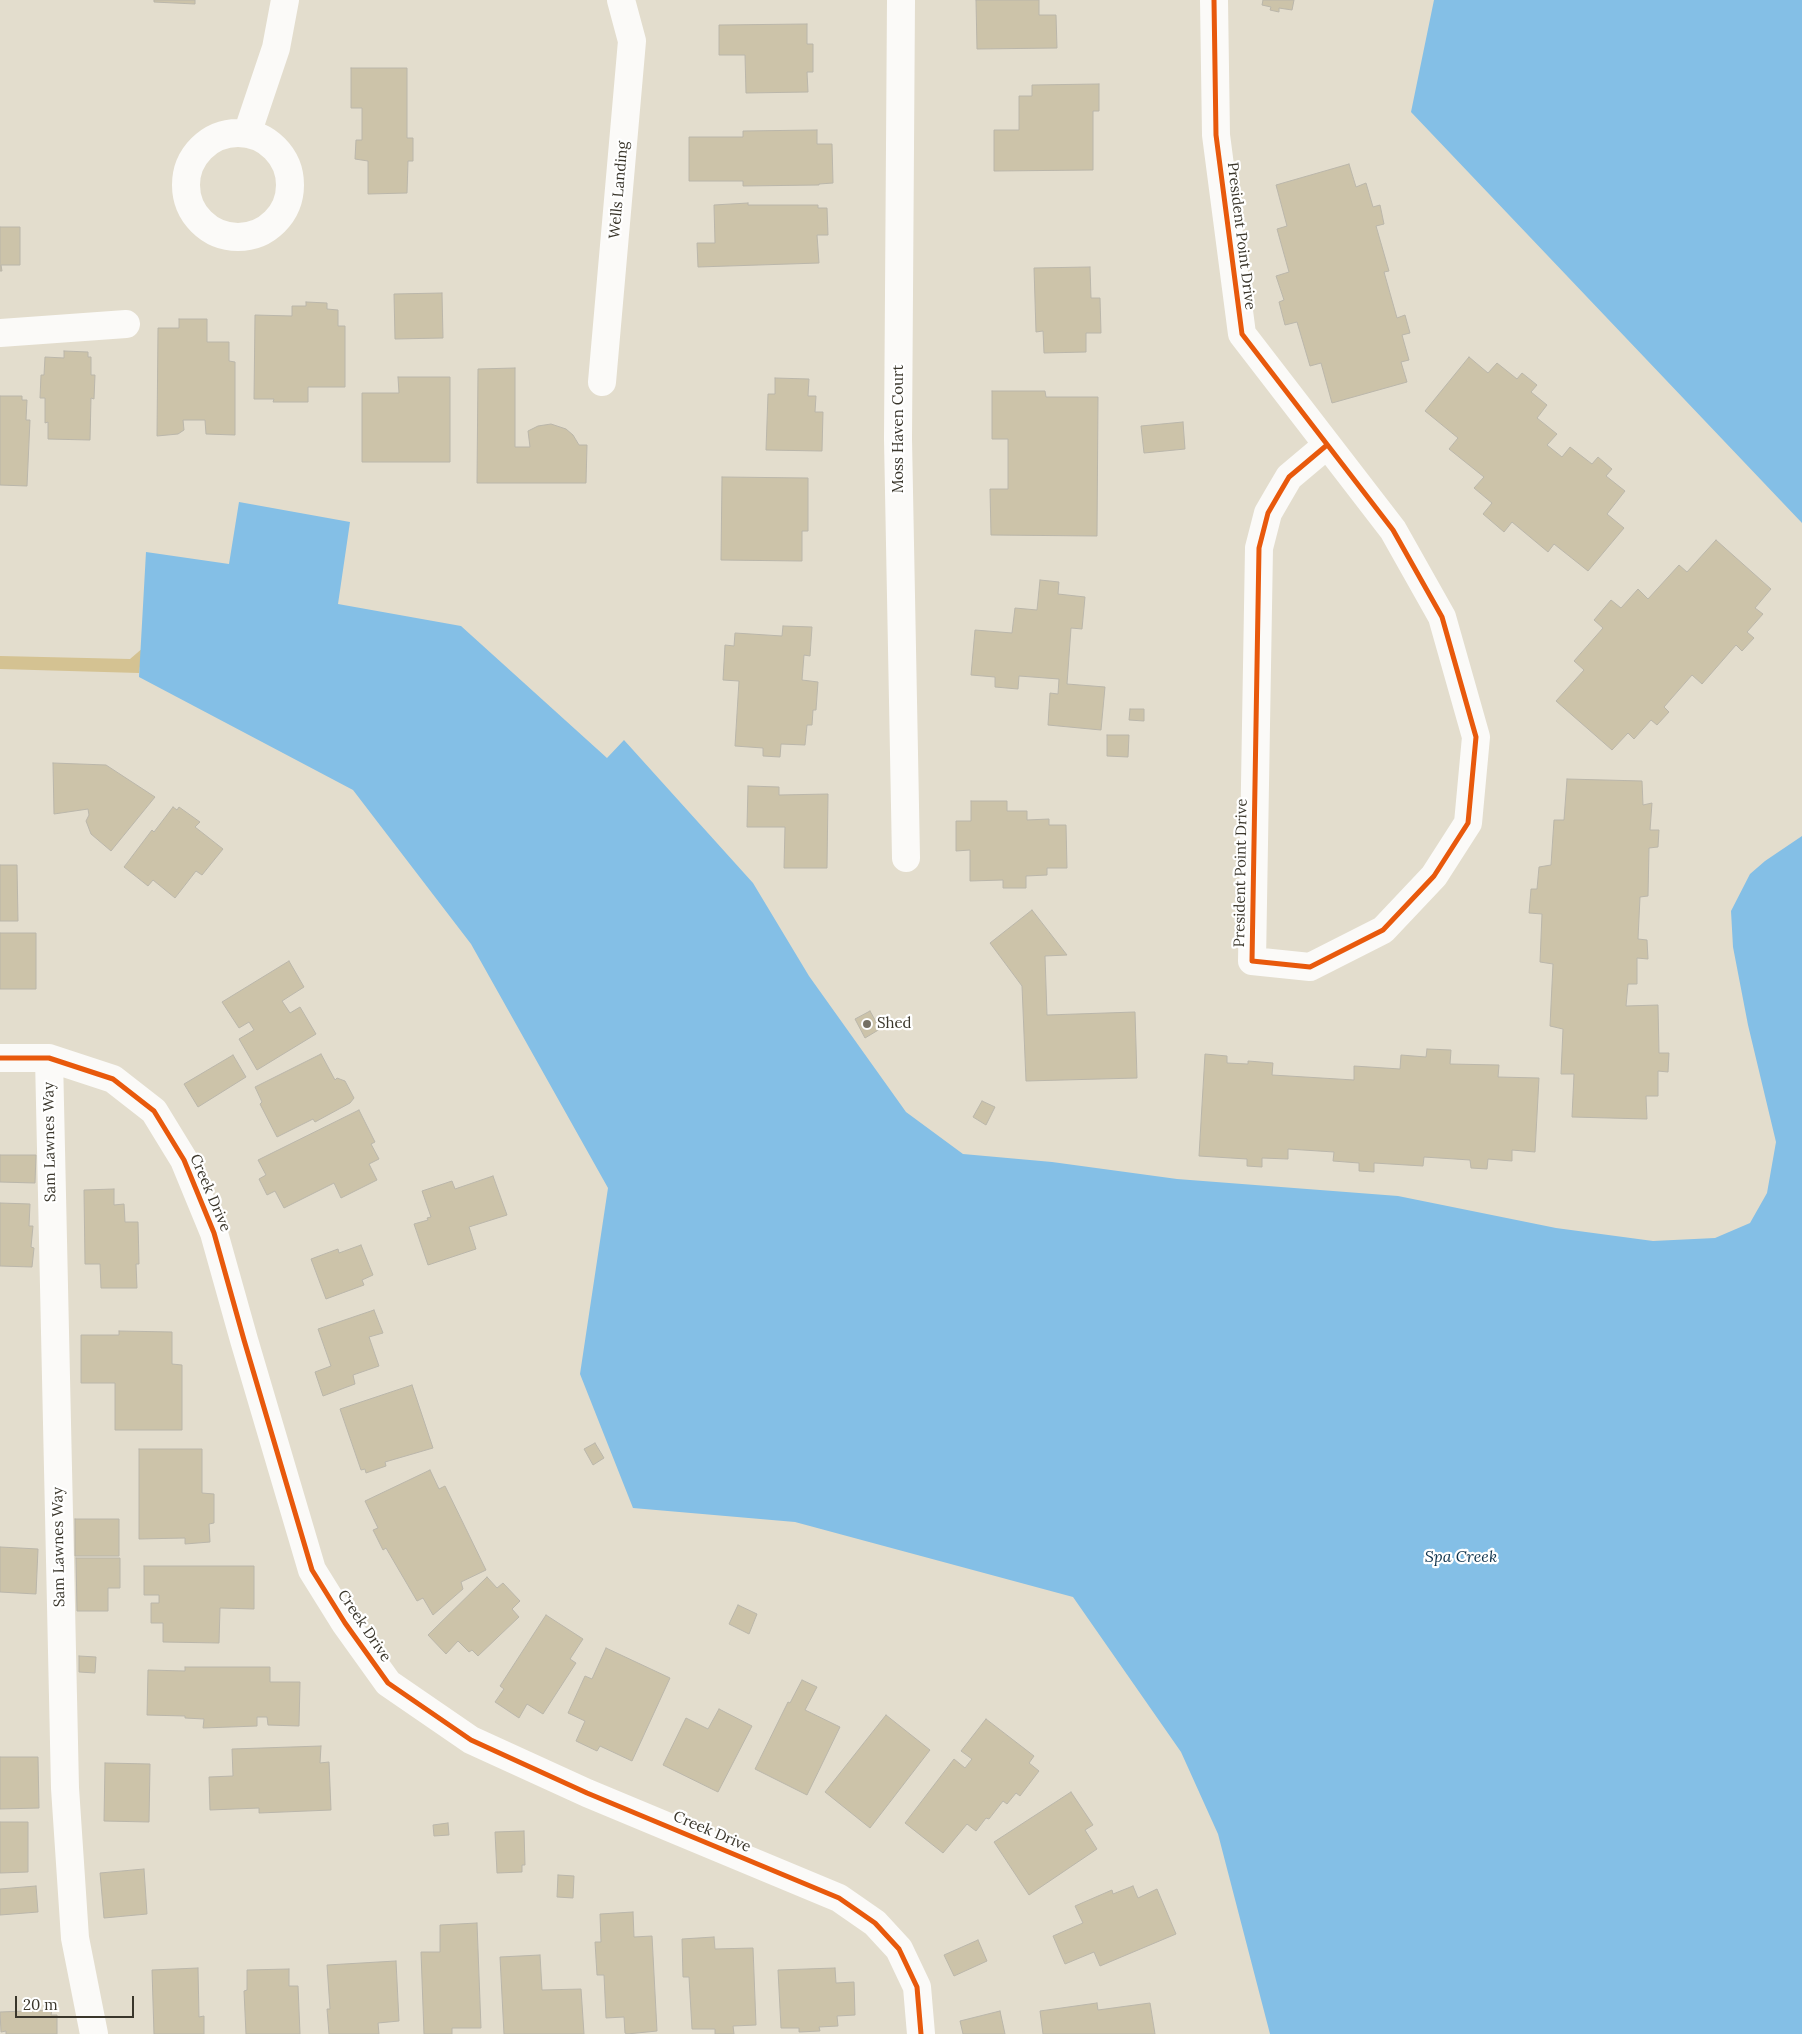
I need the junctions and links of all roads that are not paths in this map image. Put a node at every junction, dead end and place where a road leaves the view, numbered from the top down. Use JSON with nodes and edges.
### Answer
{"nodes":[{"id":1,"x":285,"y":0,"type":"edge"},
{"id":2,"x":621,"y":0,"type":"edge"},
{"id":3,"x":902,"y":0,"type":"edge"},
{"id":4,"x":1214,"y":0,"type":"edge"},
{"id":5,"x":247,"y":134,"type":"dead end"},
{"id":6,"x":126,"y":324,"type":"dead end"},
{"id":7,"x":0,"y":333,"type":"edge"},
{"id":8,"x":602,"y":382,"type":"dead end"},
{"id":9,"x":1327,"y":445,"type":"junction"},
{"id":10,"x":906,"y":858,"type":"dead end"},
{"id":11,"x":0,"y":1058,"type":"edge"},
{"id":12,"x":49,"y":1058,"type":"junction"},
{"id":13,"x":94,"y":2034,"type":"edge"},
{"id":14,"x":921,"y":2034,"type":"edge"}],
"edges":[{"from":1,"to":5,"type":"street"},
{"from":2,"to":8,"type":"street","name":"Wells Landing"},
{"from":3,"to":10,"type":"street","name":"Moss Haven Court"},
{"from":4,"to":9,"type":"street","name":"President Point Drive"},
{"from":6,"to":7,"type":"street"},
{"from":9,"to":9,"type":"street","name":"President Point Drive"},
{"from":11,"to":12,"type":"street","name":"Creek Drive"},
{"from":12,"to":13,"type":"street","name":"Sam Lawnes Way"},
{"from":12,"to":14,"type":"street","name":"Creek Drive"}]}
